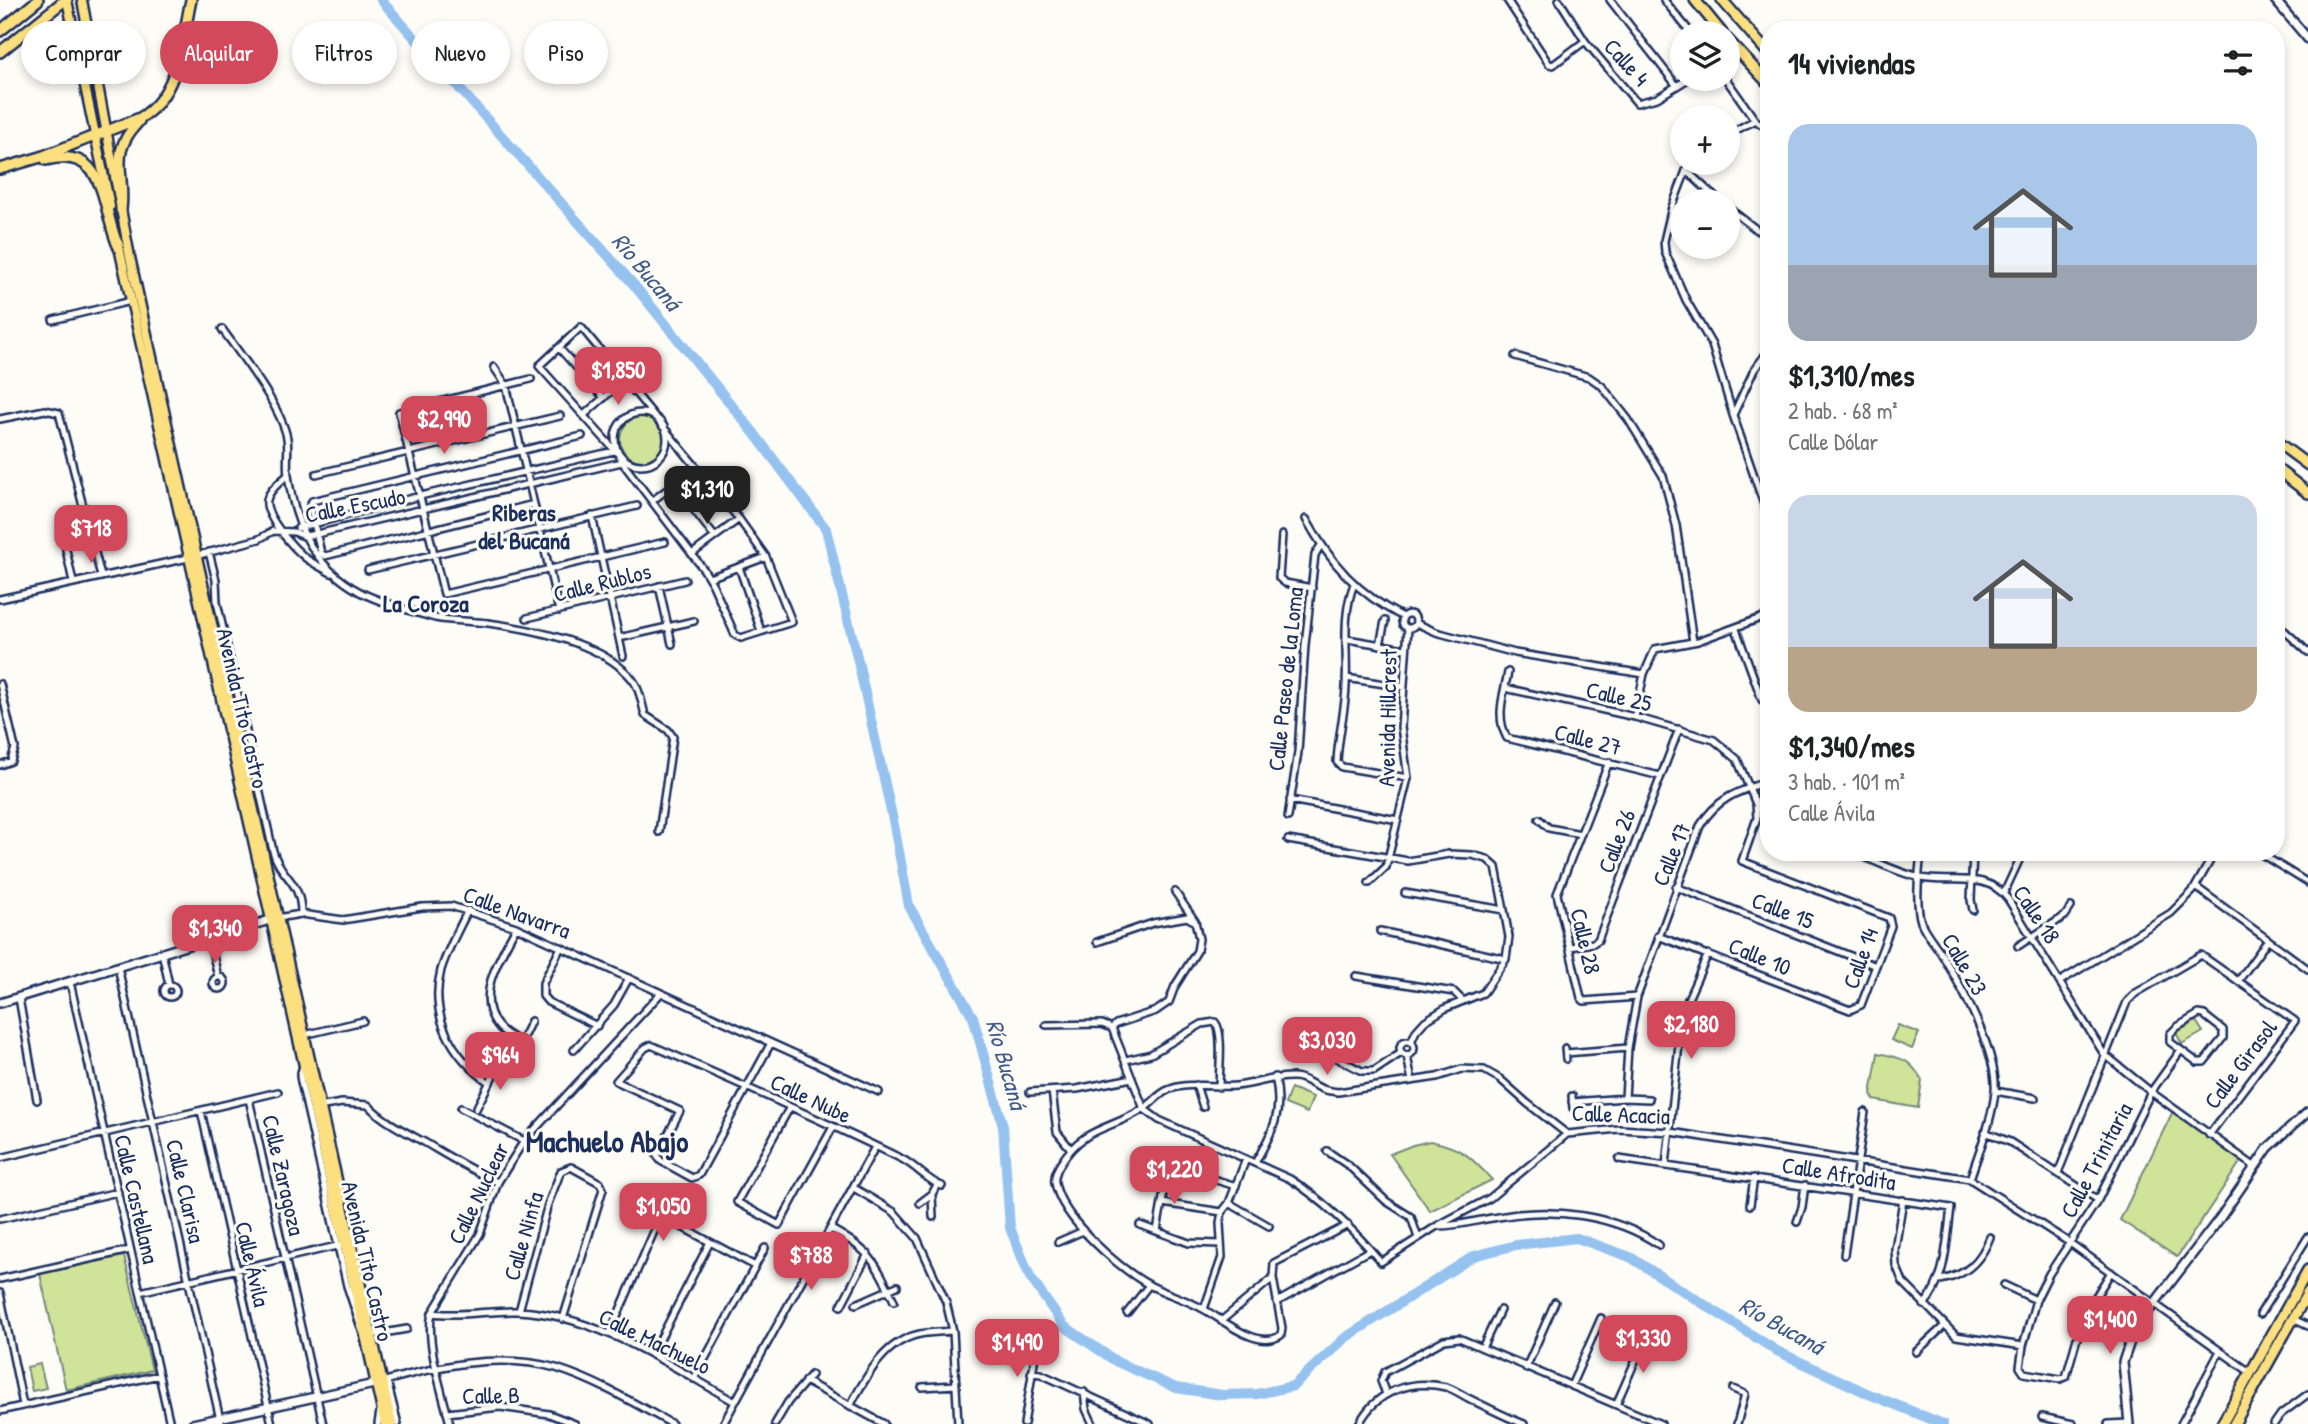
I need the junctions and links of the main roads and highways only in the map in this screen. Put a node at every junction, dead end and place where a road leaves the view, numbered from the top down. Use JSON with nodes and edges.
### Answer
{"nodes":[{"id":1,"x":38,"y":0,"type":"edge"},
{"id":2,"x":66,"y":0,"type":"edge"},
{"id":3,"x":82,"y":0,"type":"edge"},
{"id":4,"x":191,"y":0,"type":"edge"},
{"id":5,"x":1695,"y":0,"type":"edge"},
{"id":6,"x":1723,"y":0,"type":"edge"},
{"id":7,"x":1712,"y":21,"type":"edge"},
{"id":8,"x":0,"y":31,"type":"edge"},
{"id":9,"x":1760,"y":43,"type":"edge"},
{"id":10,"x":0,"y":52,"type":"edge"},
{"id":11,"x":1740,"y":53,"type":"edge"},
{"id":12,"x":1760,"y":74,"type":"edge"},
{"id":13,"x":144,"y":115,"type":"junction"},
{"id":14,"x":107,"y":131,"type":"junction"},
{"id":15,"x":96,"y":136,"type":"junction"},
{"id":16,"x":13,"y":165,"type":"junction"},
{"id":17,"x":0,"y":169,"type":"edge"},
{"id":18,"x":121,"y":210,"type":"junction"},
{"id":19,"x":119,"y":248,"type":"junction"},
{"id":20,"x":2285,"y":448,"type":"edge"},
{"id":21,"x":2308,"y":466,"type":"edge"},
{"id":22,"x":2285,"y":475,"type":"edge"},
{"id":23,"x":2308,"y":493,"type":"edge"},
{"id":24,"x":193,"y":557,"type":"junction"},
{"id":25,"x":274,"y":919,"type":"junction"},
{"id":26,"x":313,"y":1108,"type":"junction"},
{"id":27,"x":2308,"y":1270,"type":"edge"},
{"id":28,"x":2308,"y":1292,"type":"edge"},
{"id":29,"x":2255,"y":1376,"type":"junction"},
{"id":30,"x":381,"y":1382,"type":"junction"},
{"id":31,"x":385,"y":1424,"type":"edge"},
{"id":32,"x":392,"y":1424,"type":"edge"},
{"id":33,"x":2222,"y":1424,"type":"edge"},
{"id":34,"x":2234,"y":1424,"type":"edge"}],
"edges":[{"from":1,"to":8,"type":"highway"},
{"from":2,"to":10,"type":"highway"},
{"from":2,"to":15,"type":"main road","name":"Avenida Tito Castro"},
{"from":3,"to":14,"type":"main road","name":"Avenida Tito Castro"},
{"from":4,"to":13,"type":"highway"},
{"from":5,"to":7,"type":"highway"},
{"from":6,"to":9,"type":"highway"},
{"from":11,"to":12,"type":"highway"},
{"from":13,"to":14,"type":"highway"},
{"from":13,"to":18,"type":"highway"},
{"from":14,"to":15,"type":"highway"},
{"from":14,"to":18,"type":"main road","name":"Avenida Tito Castro"},
{"from":15,"to":16,"type":"highway"},
{"from":15,"to":19,"type":"main road","name":"Avenida Tito Castro"},
{"from":16,"to":17,"type":"highway"},
{"from":16,"to":19,"type":"highway"},
{"from":18,"to":24,"type":"main road","name":"Avenida Tito Castro"},
{"from":19,"to":24,"type":"main road","name":"Avenida Tito Castro"},
{"from":20,"to":21,"type":"highway"},
{"from":22,"to":23,"type":"highway"},
{"from":24,"to":25,"type":"main road","name":"Avenida Tito Castro"},
{"from":25,"to":26,"type":"main road","name":"Avenida Tito Castro"},
{"from":25,"to":26,"type":"main road","name":"Avenida Tito Castro"},
{"from":26,"to":30,"type":"main road","name":"Avenida Tito Castro"},
{"from":27,"to":29,"type":"highway"},
{"from":28,"to":29,"type":"highway"},
{"from":29,"to":33,"type":"highway"},
{"from":29,"to":34,"type":"highway"},
{"from":30,"to":31,"type":"main road","name":"Avenida Tito Castro"},
{"from":30,"to":32,"type":"main road","name":"Avenida Tito Castro"}]}
